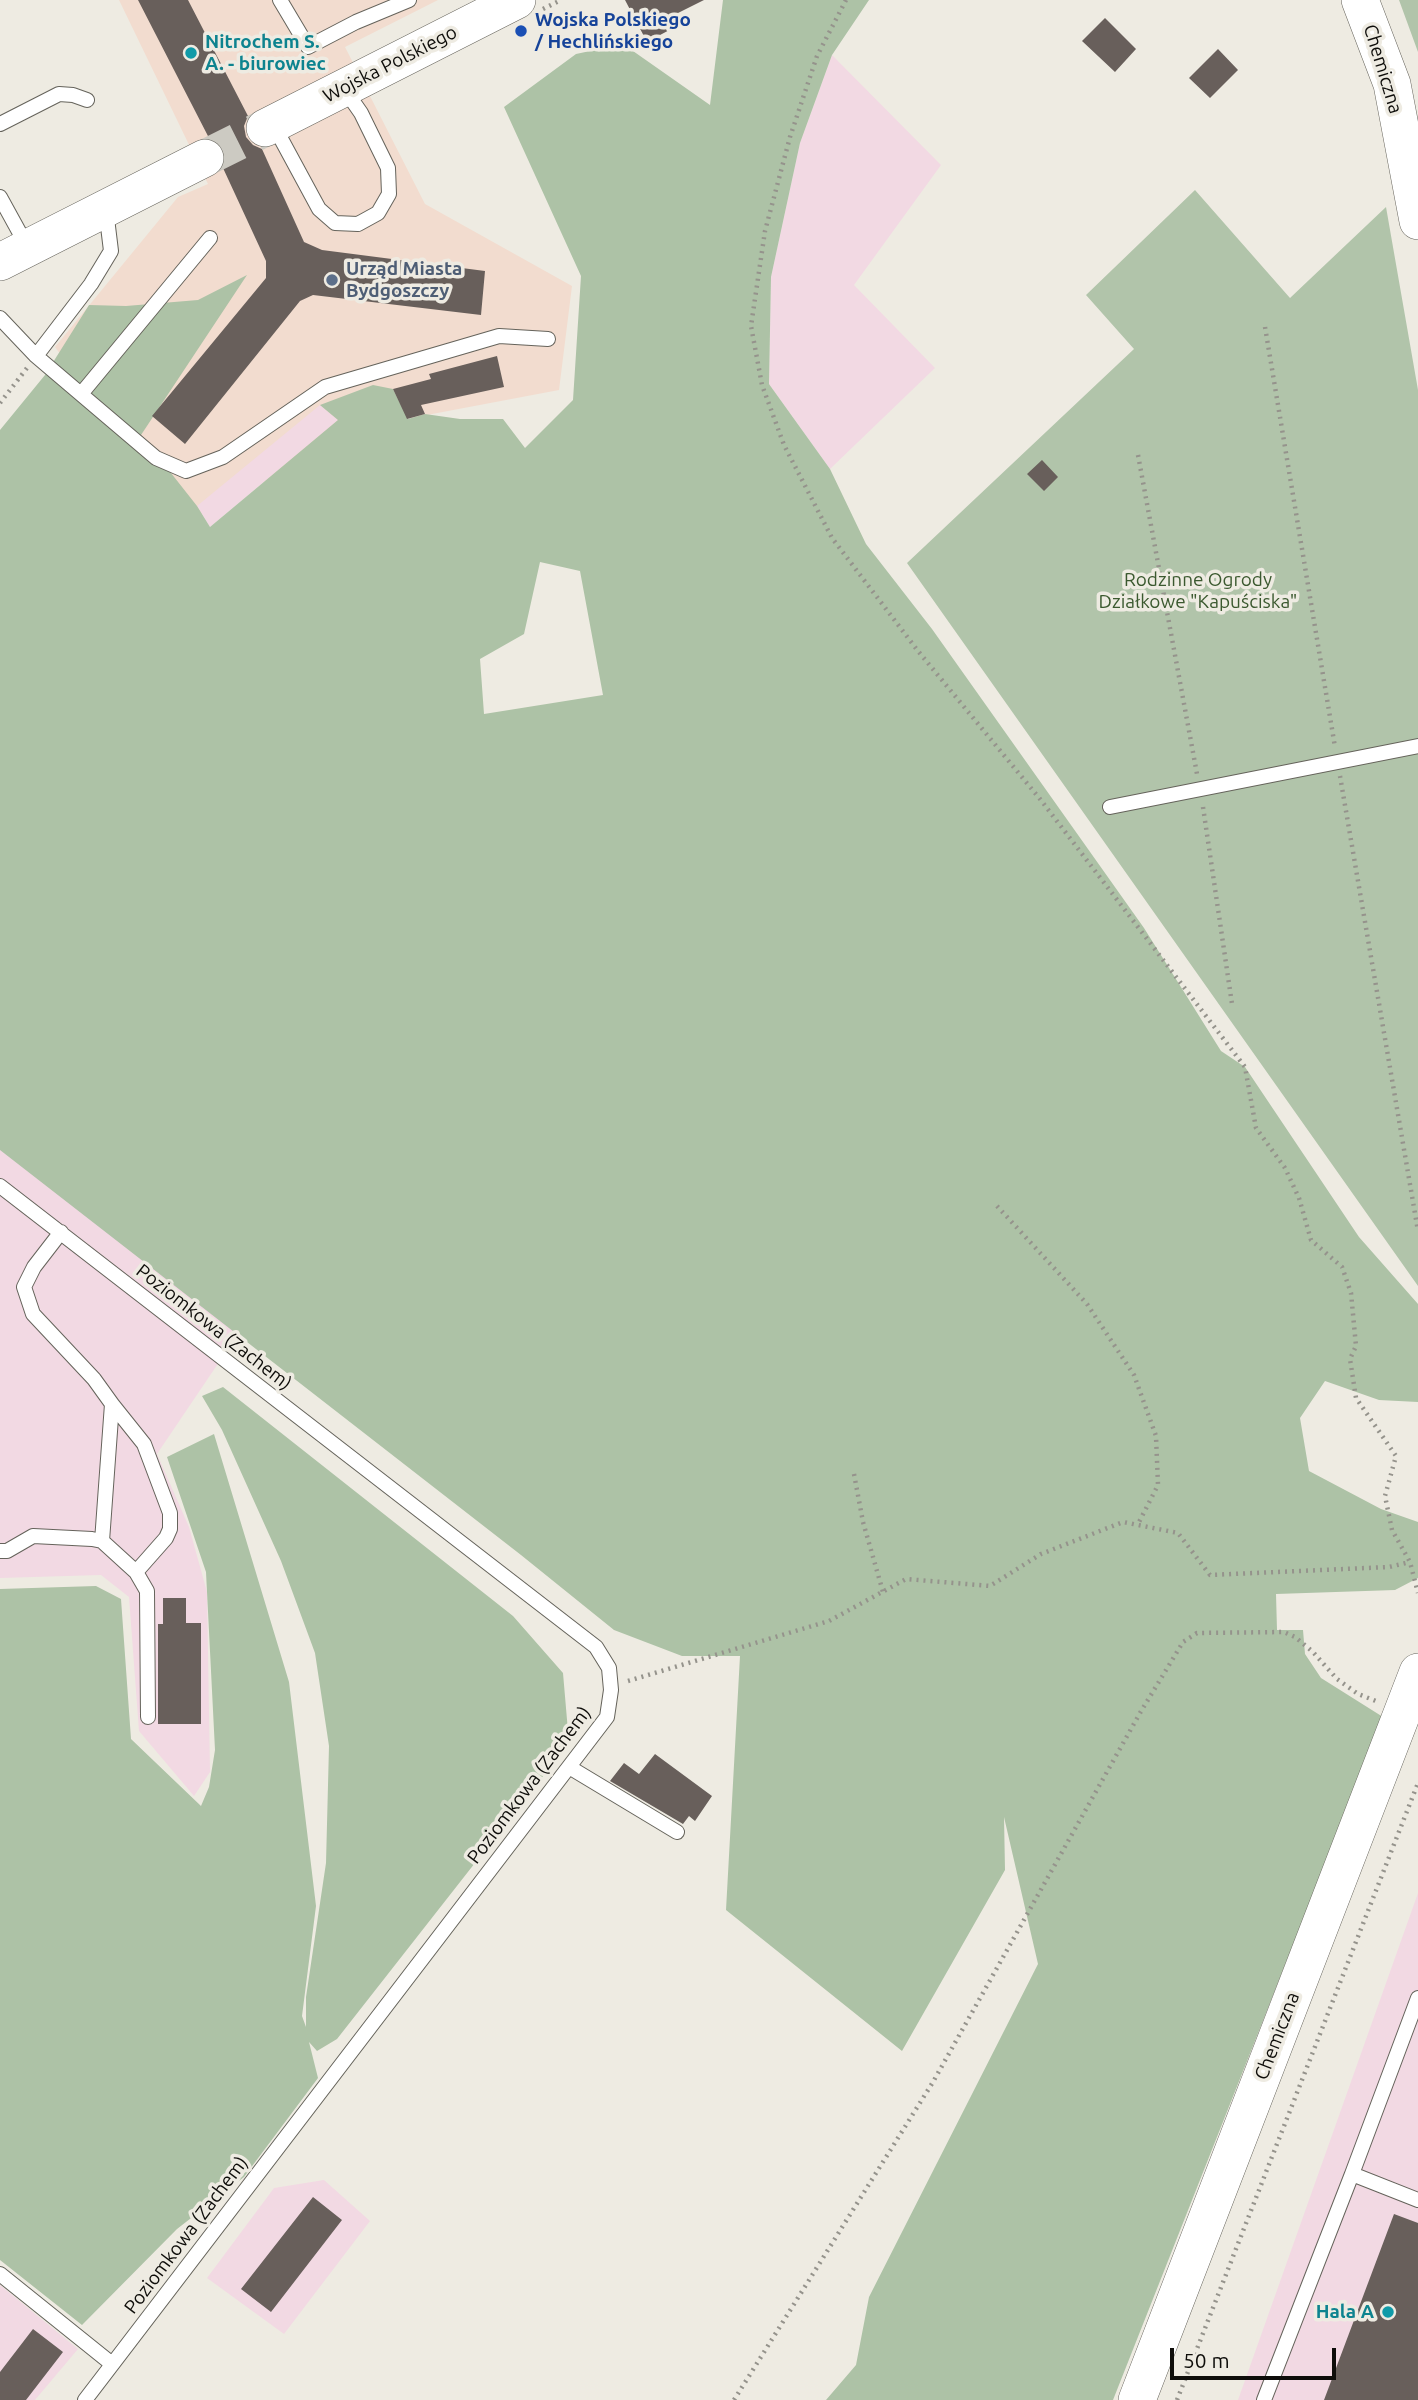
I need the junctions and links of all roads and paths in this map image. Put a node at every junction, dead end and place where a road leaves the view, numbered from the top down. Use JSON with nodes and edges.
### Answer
{"nodes":[{"id":1,"x":280,"y":0,"type":"edge"},
{"id":2,"x":409,"y":0,"type":"edge"},
{"id":3,"x":516,"y":0,"type":"edge"},
{"id":4,"x":846,"y":0,"type":"edge"},
{"id":5,"x":1360,"y":0,"type":"edge"},
{"id":6,"x":343,"y":86,"type":"junction"},
{"id":7,"x":87,"y":100,"type":"dead end"},
{"id":8,"x":0,"y":124,"type":"edge"},
{"id":9,"x":269,"y":126,"type":"joint"},
{"id":10,"x":205,"y":158,"type":"tunnel mouth"},
{"id":11,"x":0,"y":197,"type":"edge"},
{"id":12,"x":106,"y":208,"type":"junction"},
{"id":13,"x":1418,"y":221,"type":"edge"},
{"id":14,"x":210,"y":238,"type":"dead end"},
{"id":15,"x":14,"y":255,"type":"edge"},
{"id":16,"x":0,"y":318,"type":"edge"},
{"id":17,"x":548,"y":339,"type":"dead end"},
{"id":18,"x":36,"y":356,"type":"junction"},
{"id":19,"x":80,"y":394,"type":"junction"},
{"id":20,"x":0,"y":403,"type":"edge"},
{"id":21,"x":1138,"y":455,"type":"dead end"},
{"id":22,"x":1418,"y":746,"type":"edge"},
{"id":23,"x":1200,"y":789,"type":"junction"},
{"id":24,"x":1110,"y":807,"type":"dead end"},
{"id":25,"x":1232,"y":1004,"type":"dead end"},
{"id":26,"x":0,"y":1186,"type":"edge"},
{"id":27,"x":997,"y":1206,"type":"dead end"},
{"id":28,"x":61,"y":1232,"type":"junction"},
{"id":29,"x":112,"y":1404,"type":"junction"},
{"id":30,"x":854,"y":1474,"type":"dead end"},
{"id":31,"x":1138,"y":1524,"type":"junction"},
{"id":32,"x":102,"y":1541,"type":"junction"},
{"id":33,"x":0,"y":1551,"type":"edge"},
{"id":34,"x":1410,"y":1562,"type":"junction"},
{"id":35,"x":136,"y":1572,"type":"junction"},
{"id":36,"x":883,"y":1592,"type":"junction"},
{"id":37,"x":1418,"y":1593,"type":"edge"},
{"id":38,"x":1418,"y":1672,"type":"edge"},
{"id":39,"x":611,"y":1690,"type":"junction"},
{"id":40,"x":1403,"y":1712,"type":"junction"},
{"id":41,"x":148,"y":1717,"type":"dead end"},
{"id":42,"x":569,"y":1767,"type":"junction"},
{"id":43,"x":1418,"y":1783,"type":"edge"},
{"id":44,"x":677,"y":1832,"type":"dead end"},
{"id":45,"x":1418,"y":1998,"type":"edge"},
{"id":46,"x":1352,"y":2174,"type":"junction"},
{"id":47,"x":1418,"y":2200,"type":"edge"},
{"id":48,"x":0,"y":2274,"type":"edge"},
{"id":49,"x":112,"y":2364,"type":"junction"},
{"id":50,"x":85,"y":2400,"type":"edge"},
{"id":51,"x":734,"y":2400,"type":"edge"},
{"id":52,"x":1137,"y":2400,"type":"edge"},
{"id":53,"x":1177,"y":2400,"type":"edge"},
{"id":54,"x":1264,"y":2400,"type":"edge"}],
"edges":[{"from":1,"to":2,"type":"lane"},
{"from":3,"to":6,"type":"street","name":"Wojska Polskiego"},
{"from":4,"to":34,"type":"path"},
{"from":5,"to":13,"type":"street","name":"Chemiczna"},
{"from":6,"to":9,"type":"street","name":"Wojska Polskiego"},
{"from":6,"to":9,"type":"lane"},
{"from":7,"to":8,"type":"lane"},
{"from":10,"to":12,"type":"street"},
{"from":11,"to":15,"type":"lane"},
{"from":12,"to":15,"type":"street"},
{"from":12,"to":18,"type":"lane"},
{"from":14,"to":19,"type":"lane"},
{"from":16,"to":18,"type":"lane"},
{"from":17,"to":19,"type":"lane"},
{"from":18,"to":19,"type":"lane"},
{"from":18,"to":20,"type":"path"},
{"from":21,"to":23,"type":"path"},
{"from":22,"to":23,"type":"lane"},
{"from":23,"to":24,"type":"lane"},
{"from":23,"to":25,"type":"path"},
{"from":26,"to":28,"type":"lane","name":"Poziomkowa (Zachem)"},
{"from":27,"to":31,"type":"path"},
{"from":28,"to":29,"type":"lane"},
{"from":28,"to":39,"type":"lane","name":"Poziomkowa (Zachem)"},
{"from":29,"to":32,"type":"lane"},
{"from":29,"to":35,"type":"lane"},
{"from":30,"to":36,"type":"path"},
{"from":31,"to":34,"type":"path"},
{"from":31,"to":36,"type":"path"},
{"from":32,"to":33,"type":"lane"},
{"from":32,"to":35,"type":"lane"},
{"from":34,"to":37,"type":"path"},
{"from":35,"to":41,"type":"lane"},
{"from":36,"to":39,"type":"path"},
{"from":38,"to":40,"type":"street","name":"Chemiczna"},
{"from":39,"to":42,"type":"lane","name":"Poziomkowa (Zachem)"},
{"from":40,"to":51,"type":"path"},
{"from":40,"to":52,"type":"street","name":"Chemiczna"},
{"from":42,"to":44,"type":"lane"},
{"from":42,"to":49,"type":"lane","name":"Poziomkowa (Zachem)"},
{"from":43,"to":53,"type":"path"},
{"from":45,"to":46,"type":"lane"},
{"from":46,"to":47,"type":"lane"},
{"from":46,"to":54,"type":"lane"},
{"from":48,"to":49,"type":"lane"},
{"from":49,"to":50,"type":"lane","name":"Poziomkowa (Zachem)"}]}
